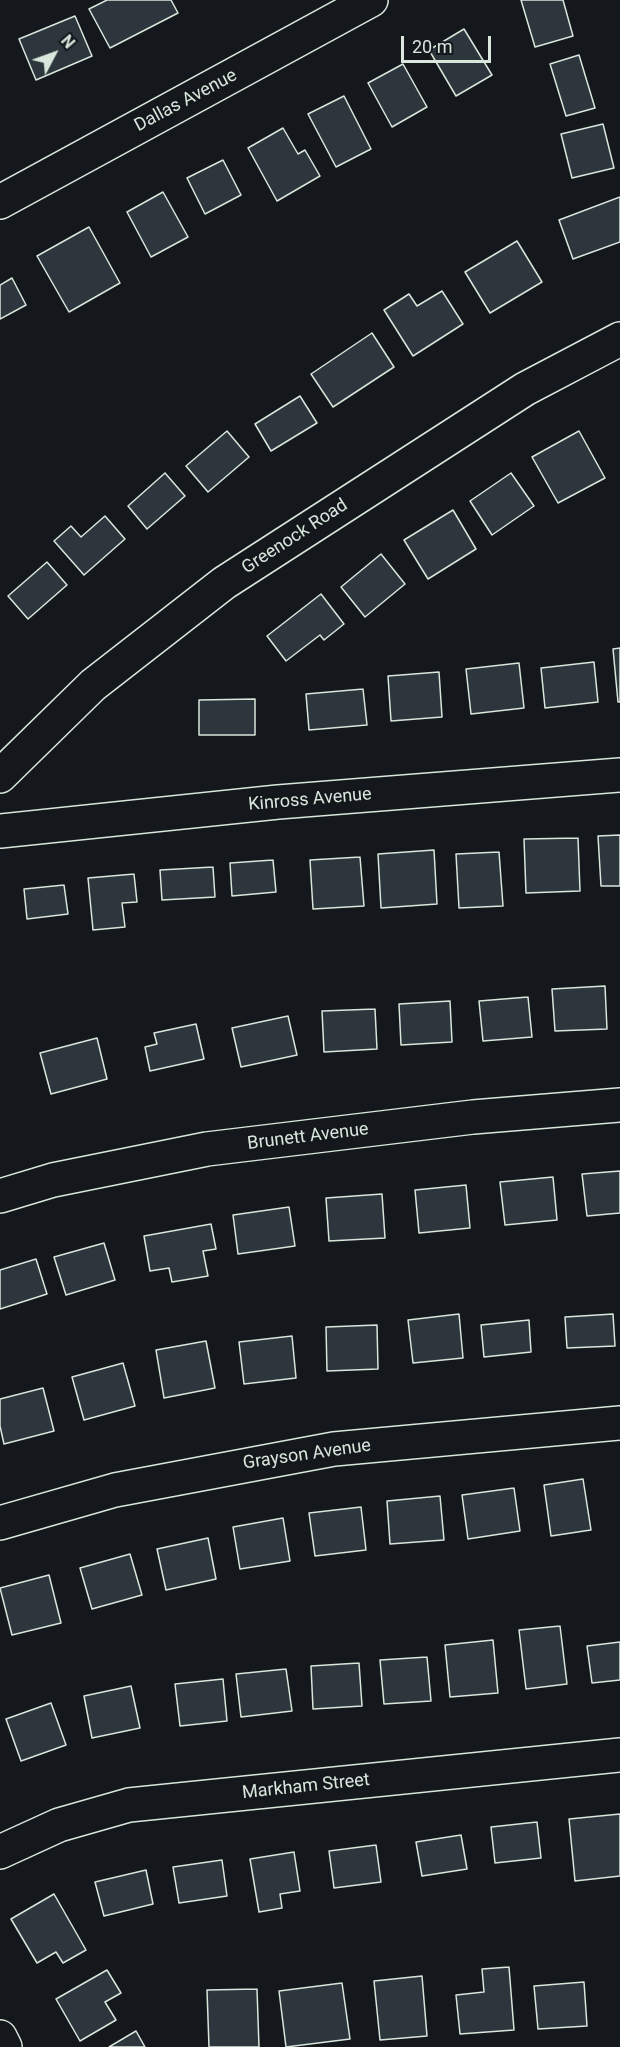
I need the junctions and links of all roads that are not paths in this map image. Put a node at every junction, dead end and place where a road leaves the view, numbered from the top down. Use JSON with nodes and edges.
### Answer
{"nodes":[{"id":1,"x":371,"y":0,"type":"edge"},
{"id":2,"x":0,"y":202,"type":"edge"},
{"id":3,"x":620,"y":339,"type":"edge"},
{"id":4,"x":620,"y":775,"type":"edge"},
{"id":5,"x":0,"y":776,"type":"edge"},
{"id":6,"x":0,"y":831,"type":"edge"},
{"id":7,"x":620,"y":1105,"type":"edge"},
{"id":8,"x":0,"y":1196,"type":"edge"},
{"id":9,"x":620,"y":1423,"type":"edge"},
{"id":10,"x":0,"y":1523,"type":"edge"},
{"id":11,"x":620,"y":1755,"type":"edge"},
{"id":12,"x":0,"y":1852,"type":"edge"},
{"id":13,"x":0,"y":2037,"type":"edge"},
{"id":14,"x":5,"y":2047,"type":"edge"}],
"edges":[{"from":1,"to":2,"type":"street","name":"Dallas Avenue"},
{"from":3,"to":5,"type":"street","name":"Greenock Road"},
{"from":4,"to":6,"type":"street","name":"Kinross Avenue"},
{"from":7,"to":8,"type":"street","name":"Brunett Avenue"},
{"from":9,"to":10,"type":"street","name":"Grayson Avenue"},
{"from":11,"to":12,"type":"street","name":"Markham Street"},
{"from":13,"to":14,"type":"street"}]}
